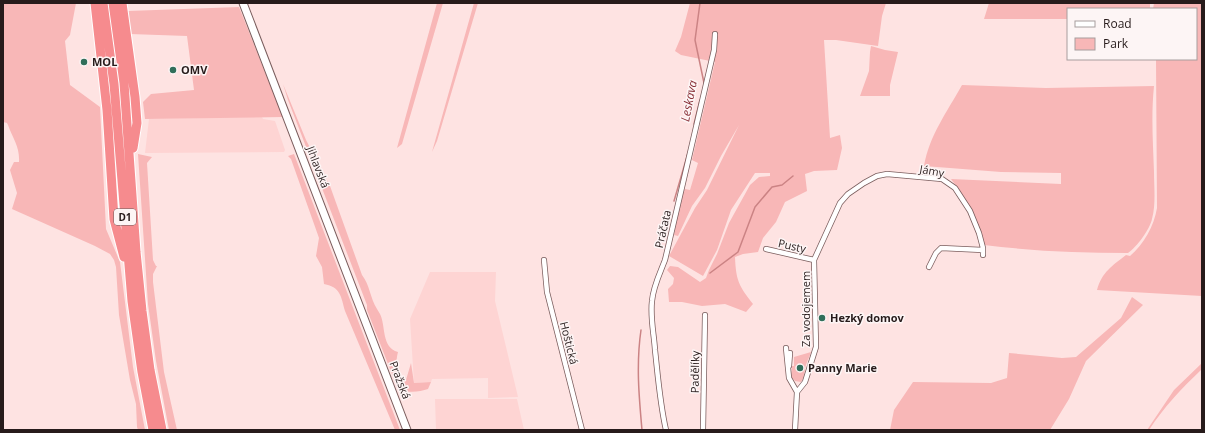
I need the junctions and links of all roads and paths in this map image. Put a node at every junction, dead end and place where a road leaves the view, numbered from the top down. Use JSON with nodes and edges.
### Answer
{"nodes":[{"id":1,"x":95,"y":3,"type":"edge"},
{"id":2,"x":103,"y":3,"type":"edge"},
{"id":3,"x":113,"y":3,"type":"edge"},
{"id":4,"x":122,"y":3,"type":"edge"},
{"id":5,"x":243,"y":3,"type":"edge"},
{"id":6,"x":715,"y":34,"type":"dead end"},
{"id":7,"x":131,"y":161,"type":"junction"},
{"id":8,"x":840,"y":203,"type":"joint"},
{"id":9,"x":766,"y":249,"type":"dead end"},
{"id":10,"x":983,"y":250,"type":"junction"},
{"id":11,"x":983,"y":255,"type":"dead end"},
{"id":12,"x":544,"y":260,"type":"dead end"},
{"id":13,"x":814,"y":260,"type":"junction"},
{"id":14,"x":930,"y":267,"type":"dead end"},
{"id":15,"x":132,"y":301,"type":"junction"},
{"id":16,"x":705,"y":315,"type":"dead end"},
{"id":17,"x":372,"y":339,"type":"joint"},
{"id":18,"x":786,"y":348,"type":"dead end"},
{"id":19,"x":790,"y":353,"type":"dead end"},
{"id":20,"x":789,"y":378,"type":"junction"},
{"id":21,"x":797,"y":392,"type":"junction"},
{"id":22,"x":153,"y":430,"type":"edge"},
{"id":23,"x":162,"y":430,"type":"edge"},
{"id":24,"x":407,"y":430,"type":"edge"},
{"id":25,"x":582,"y":430,"type":"edge"},
{"id":26,"x":666,"y":430,"type":"edge"},
{"id":27,"x":703,"y":430,"type":"edge"},
{"id":28,"x":795,"y":430,"type":"edge"}],
"edges":[{"from":1,"to":15,"type":"highway"},
{"from":2,"to":15,"type":"highway","number":"D1"},
{"from":3,"to":7,"type":"highway","number":"D1"},
{"from":4,"to":7,"type":"highway"},
{"from":5,"to":17,"type":"main road","name":"Jihlavská"},
{"from":6,"to":26,"type":"street","name":"Práčata"},
{"from":7,"to":23,"type":"highway","number":"D1"},
{"from":8,"to":10,"type":"street","name":"Jámy"},
{"from":8,"to":13,"type":"street","name":"Za vodojemem"},
{"from":9,"to":13,"type":"street","name":"Pusty"},
{"from":10,"to":11,"type":"street","name":"Jámy"},
{"from":10,"to":14,"type":"street"},
{"from":12,"to":25,"type":"street","name":"Hoštická"},
{"from":13,"to":21,"type":"street","name":"Za vodojemem"},
{"from":15,"to":22,"type":"highway","number":"D1"},
{"from":16,"to":27,"type":"street","name":"Padělíky"},
{"from":17,"to":24,"type":"main road","name":"Pražská"},
{"from":18,"to":20,"type":"street"},
{"from":19,"to":20,"type":"street"},
{"from":20,"to":21,"type":"street"},
{"from":21,"to":28,"type":"street"}]}
